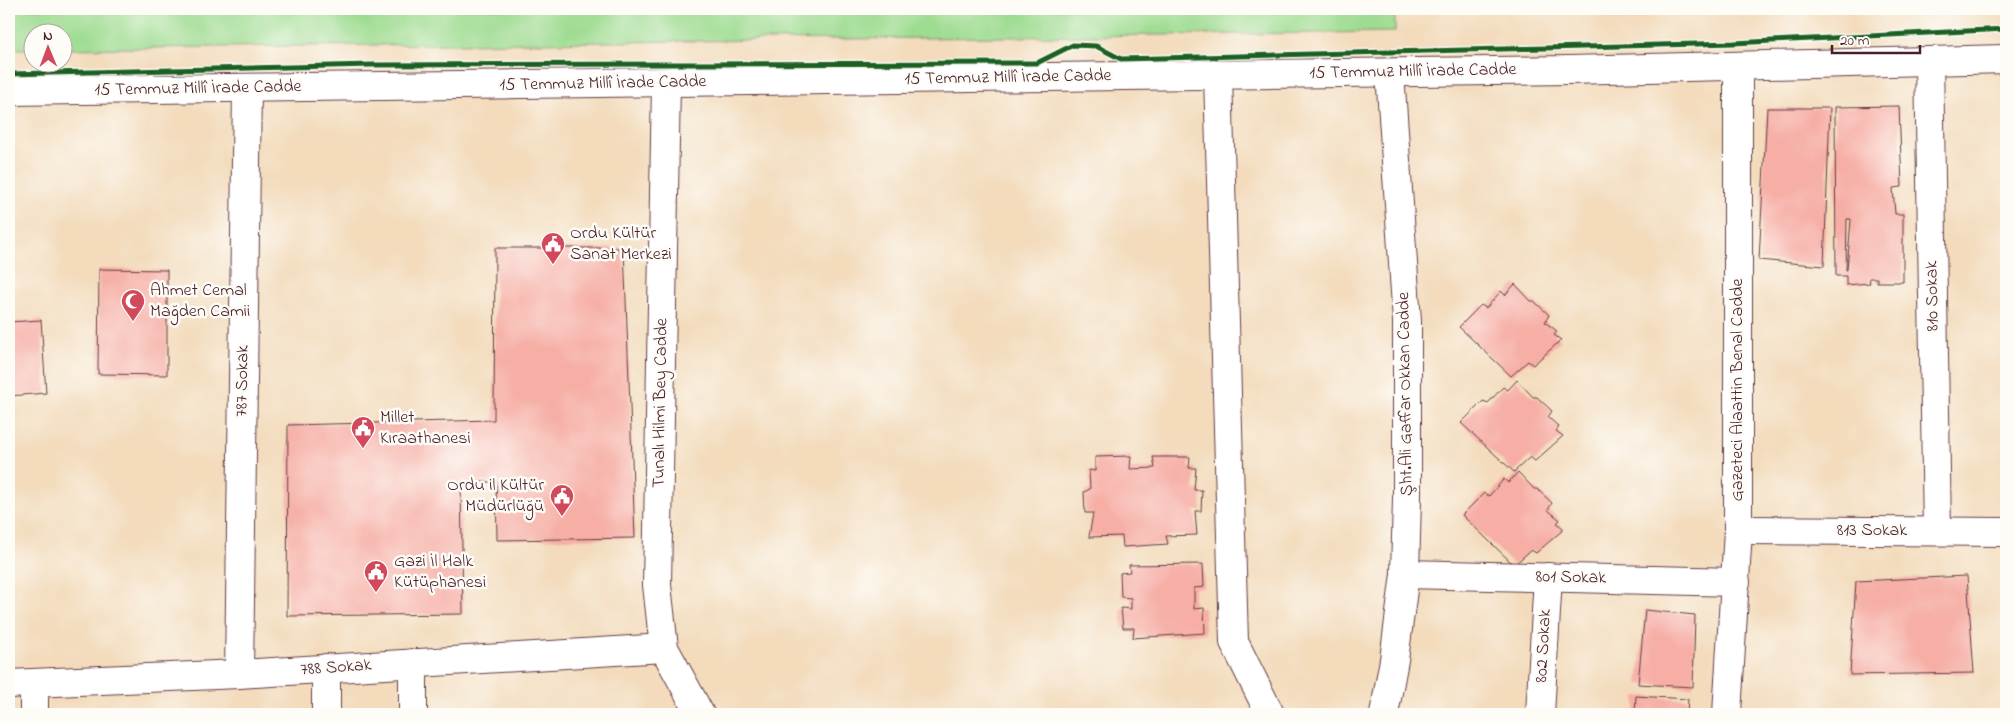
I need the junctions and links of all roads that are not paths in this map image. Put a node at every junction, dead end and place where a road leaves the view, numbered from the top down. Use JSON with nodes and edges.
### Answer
{"nodes":[{"id":1,"x":2006,"y":59,"type":"edge"},
{"id":2,"x":1929,"y":61,"type":"junction"},
{"id":3,"x":1738,"y":66,"type":"junction"},
{"id":4,"x":1390,"y":73,"type":"junction"},
{"id":5,"x":1218,"y":75,"type":"junction"},
{"id":6,"x":666,"y":83,"type":"junction"},
{"id":7,"x":247,"y":88,"type":"junction"},
{"id":8,"x":9,"y":91,"type":"edge"},
{"id":9,"x":1738,"y":530,"type":"junction"},
{"id":10,"x":1937,"y":531,"type":"junction"},
{"id":11,"x":2006,"y":532,"type":"edge"},
{"id":12,"x":1405,"y":574,"type":"junction"},
{"id":13,"x":1548,"y":577,"type":"junction"},
{"id":14,"x":1736,"y":582,"type":"junction"},
{"id":15,"x":664,"y":648,"type":"junction"},
{"id":16,"x":413,"y":663,"type":"junction"},
{"id":17,"x":326,"y":668,"type":"junction"},
{"id":18,"x":239,"y":674,"type":"junction"},
{"id":19,"x":22,"y":683,"type":"edge"},
{"id":20,"x":34,"y":714,"type":"edge"},
{"id":21,"x":326,"y":714,"type":"edge"},
{"id":22,"x":413,"y":714,"type":"edge"},
{"id":23,"x":700,"y":714,"type":"edge"},
{"id":24,"x":1270,"y":714,"type":"edge"},
{"id":25,"x":1384,"y":714,"type":"edge"},
{"id":26,"x":1540,"y":714,"type":"edge"},
{"id":27,"x":1727,"y":714,"type":"edge"}],
"edges":[{"from":1,"to":2,"type":"street","name":"15 Temmuz Millî İrade Cadde"},
{"from":2,"to":3,"type":"street","name":"15 Temmuz Millî İrade Cadde"},
{"from":2,"to":10,"type":"street","name":"810 Sokak"},
{"from":3,"to":4,"type":"street","name":"15 Temmuz Millî İrade Cadde"},
{"from":3,"to":9,"type":"street","name":"Gazeteci Alaattin Benal Cadde"},
{"from":4,"to":5,"type":"street","name":"15 Temmuz Millî İrade Cadde"},
{"from":4,"to":12,"type":"street","name":"Şht.Ali Gaffar Okkan Cadde"},
{"from":5,"to":6,"type":"street","name":"15 Temmuz Millî İrade Cadde"},
{"from":5,"to":24,"type":"street"},
{"from":6,"to":7,"type":"street","name":"15 Temmuz Millî İrade Cadde"},
{"from":6,"to":15,"type":"street","name":"Tunalı Hilmi Bey Cadde"},
{"from":7,"to":8,"type":"street","name":"15 Temmuz Millî İrade Cadde"},
{"from":7,"to":18,"type":"street","name":"787 Sokak"},
{"from":9,"to":10,"type":"street","name":"813 Sokak"},
{"from":9,"to":14,"type":"street","name":"Gazeteci Alaattin Benal Cadde"},
{"from":10,"to":11,"type":"street","name":"813 Sokak"},
{"from":12,"to":13,"type":"street","name":"801 Sokak"},
{"from":12,"to":25,"type":"street","name":"Şht.Ali Gaffar Okkan Cadde"},
{"from":13,"to":14,"type":"street","name":"801 Sokak"},
{"from":13,"to":26,"type":"street","name":"802 Sokak"},
{"from":14,"to":27,"type":"street","name":"Gazeteci Alaattin Benal Cadde"},
{"from":15,"to":16,"type":"street","name":"788 Sokak"},
{"from":15,"to":23,"type":"street","name":"Tunalı Hilmi Bey Cadde"},
{"from":16,"to":17,"type":"street","name":"788 Sokak"},
{"from":16,"to":22,"type":"street"},
{"from":17,"to":18,"type":"street","name":"788 Sokak"},
{"from":17,"to":21,"type":"street"},
{"from":18,"to":19,"type":"street","name":"788 Sokak"},
{"from":19,"to":20,"type":"street"}]}
